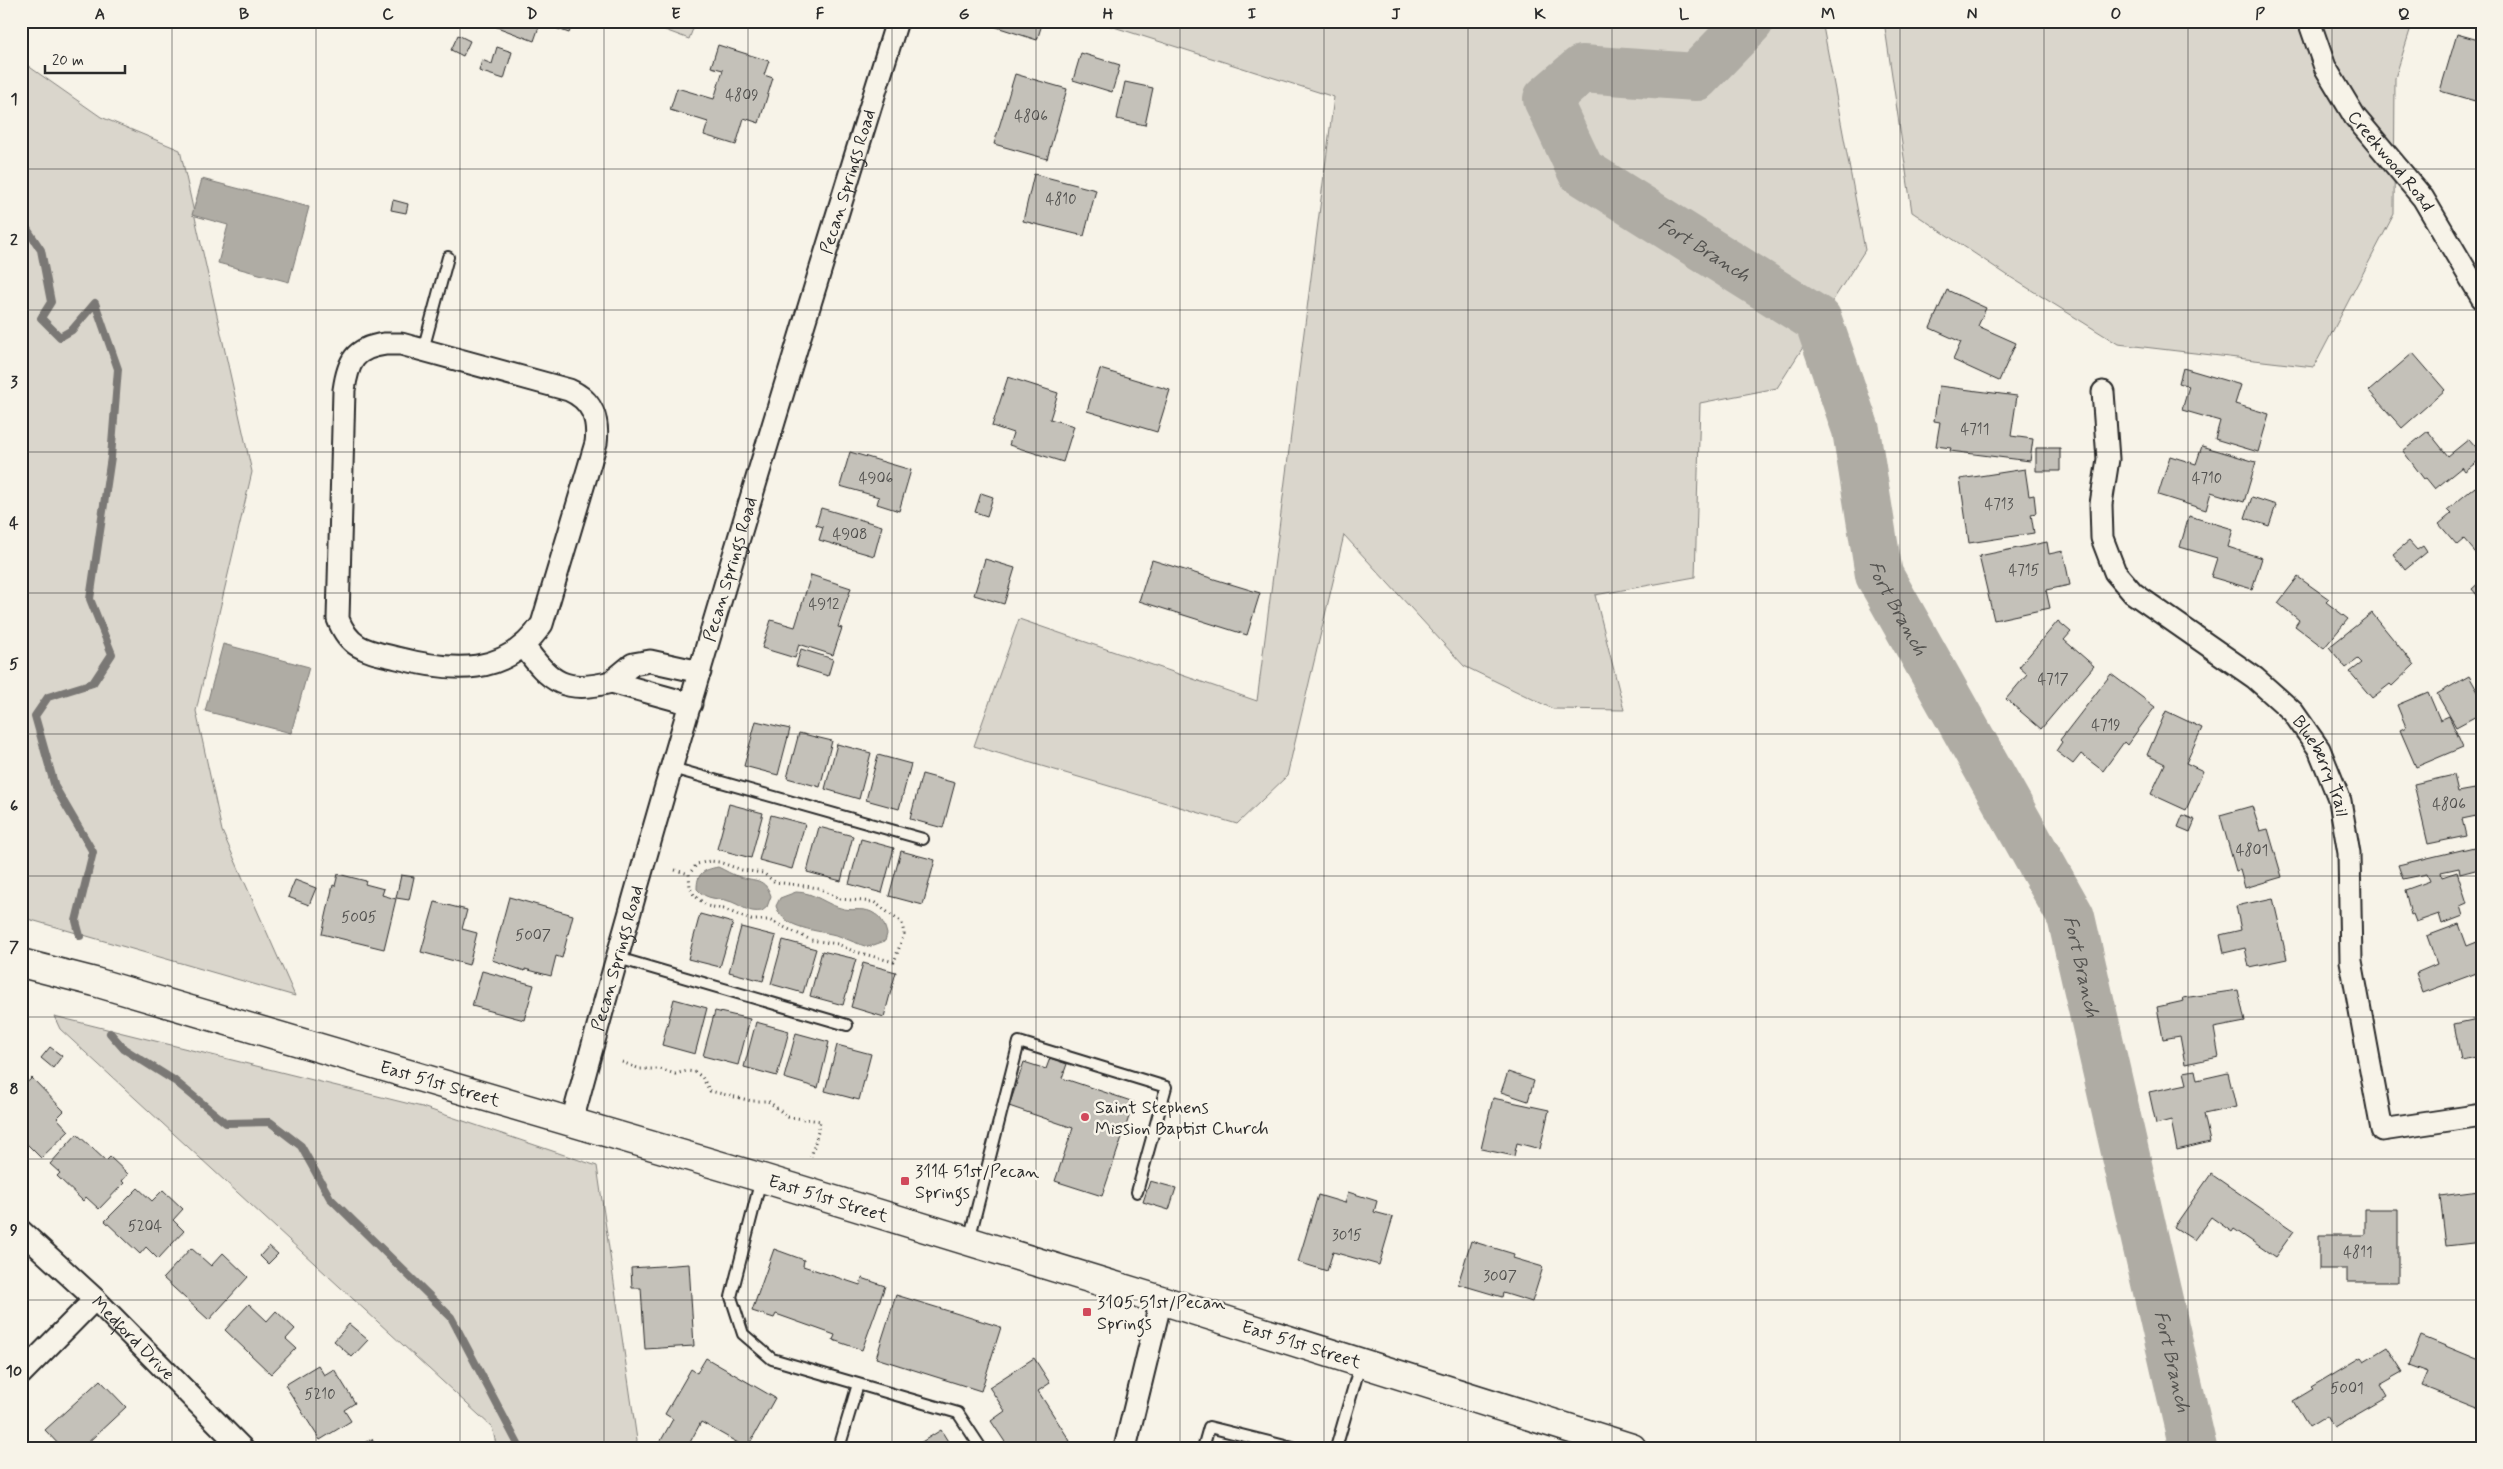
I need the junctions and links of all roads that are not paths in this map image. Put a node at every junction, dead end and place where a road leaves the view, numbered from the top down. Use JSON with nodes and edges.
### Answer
{"nodes":[{"id":1,"x":898,"y":21,"type":"edge"},
{"id":2,"x":2309,"y":21,"type":"edge"},
{"id":3,"x":448,"y":257,"type":"dead end"},
{"id":4,"x":2482,"y":298,"type":"edge"},
{"id":5,"x":424,"y":350,"type":"junction"},
{"id":6,"x":2103,"y":392,"type":"dead end"},
{"id":7,"x":524,"y":646,"type":"junction"},
{"id":8,"x":700,"y":672,"type":"junction"},
{"id":9,"x":611,"y":682,"type":"junction"},
{"id":10,"x":691,"y":704,"type":"junction"},
{"id":11,"x":672,"y":768,"type":"junction"},
{"id":12,"x":923,"y":839,"type":"dead end"},
{"id":13,"x":618,"y":958,"type":"junction"},
{"id":14,"x":21,"y":963,"type":"edge"},
{"id":15,"x":847,"y":1025,"type":"dead end"},
{"id":16,"x":2482,"y":1115,"type":"edge"},
{"id":17,"x":572,"y":1121,"type":"junction"},
{"id":18,"x":762,"y":1178,"type":"junction"},
{"id":19,"x":1137,"y":1192,"type":"dead end"},
{"id":20,"x":21,"y":1231,"type":"edge"},
{"id":21,"x":969,"y":1241,"type":"junction"},
{"id":22,"x":95,"y":1299,"type":"junction"},
{"id":23,"x":1161,"y":1300,"type":"junction"},
{"id":24,"x":1360,"y":1364,"type":"junction"},
{"id":25,"x":21,"y":1374,"type":"edge"},
{"id":26,"x":858,"y":1384,"type":"junction"},
{"id":27,"x":242,"y":1448,"type":"edge"},
{"id":28,"x":839,"y":1448,"type":"edge"},
{"id":29,"x":981,"y":1448,"type":"edge"},
{"id":30,"x":1125,"y":1448,"type":"edge"},
{"id":31,"x":1202,"y":1448,"type":"edge"},
{"id":32,"x":1292,"y":1448,"type":"edge"},
{"id":33,"x":1336,"y":1448,"type":"edge"},
{"id":34,"x":1632,"y":1448,"type":"edge"}],
"edges":[{"from":1,"to":8,"type":"street","name":"Pecan Springs Road"},
{"from":2,"to":4,"type":"street","name":"Creekwood Road"},
{"from":3,"to":5,"type":"lane"},
{"from":5,"to":7,"type":"street"},
{"from":5,"to":7,"type":"street"},
{"from":6,"to":16,"type":"street","name":"Blueberry Trail"},
{"from":7,"to":9,"type":"street"},
{"from":8,"to":9,"type":"street"},
{"from":8,"to":10,"type":"street","name":"Pecan Springs Road"},
{"from":9,"to":10,"type":"street"},
{"from":10,"to":11,"type":"street","name":"Pecan Springs Road"},
{"from":11,"to":12,"type":"lane"},
{"from":11,"to":13,"type":"street","name":"Pecan Springs Road"},
{"from":13,"to":15,"type":"lane"},
{"from":13,"to":17,"type":"street","name":"Pecan Springs Road"},
{"from":14,"to":17,"type":"main road","name":"East 51st Street"},
{"from":17,"to":18,"type":"main road","name":"East 51st Street"},
{"from":18,"to":21,"type":"main road","name":"East 51st Street"},
{"from":18,"to":26,"type":"lane"},
{"from":19,"to":21,"type":"lane"},
{"from":20,"to":22,"type":"street","name":"Medford Drive"},
{"from":21,"to":23,"type":"main road","name":"East 51st Street"},
{"from":22,"to":25,"type":"street"},
{"from":22,"to":27,"type":"street","name":"Medford Drive"},
{"from":23,"to":24,"type":"main road","name":"East 51st Street"},
{"from":23,"to":30,"type":"street"},
{"from":24,"to":33,"type":"lane"},
{"from":24,"to":34,"type":"main road","name":"East 51st Street"},
{"from":26,"to":28,"type":"lane"},
{"from":26,"to":29,"type":"lane"},
{"from":31,"to":32,"type":"lane"}]}
